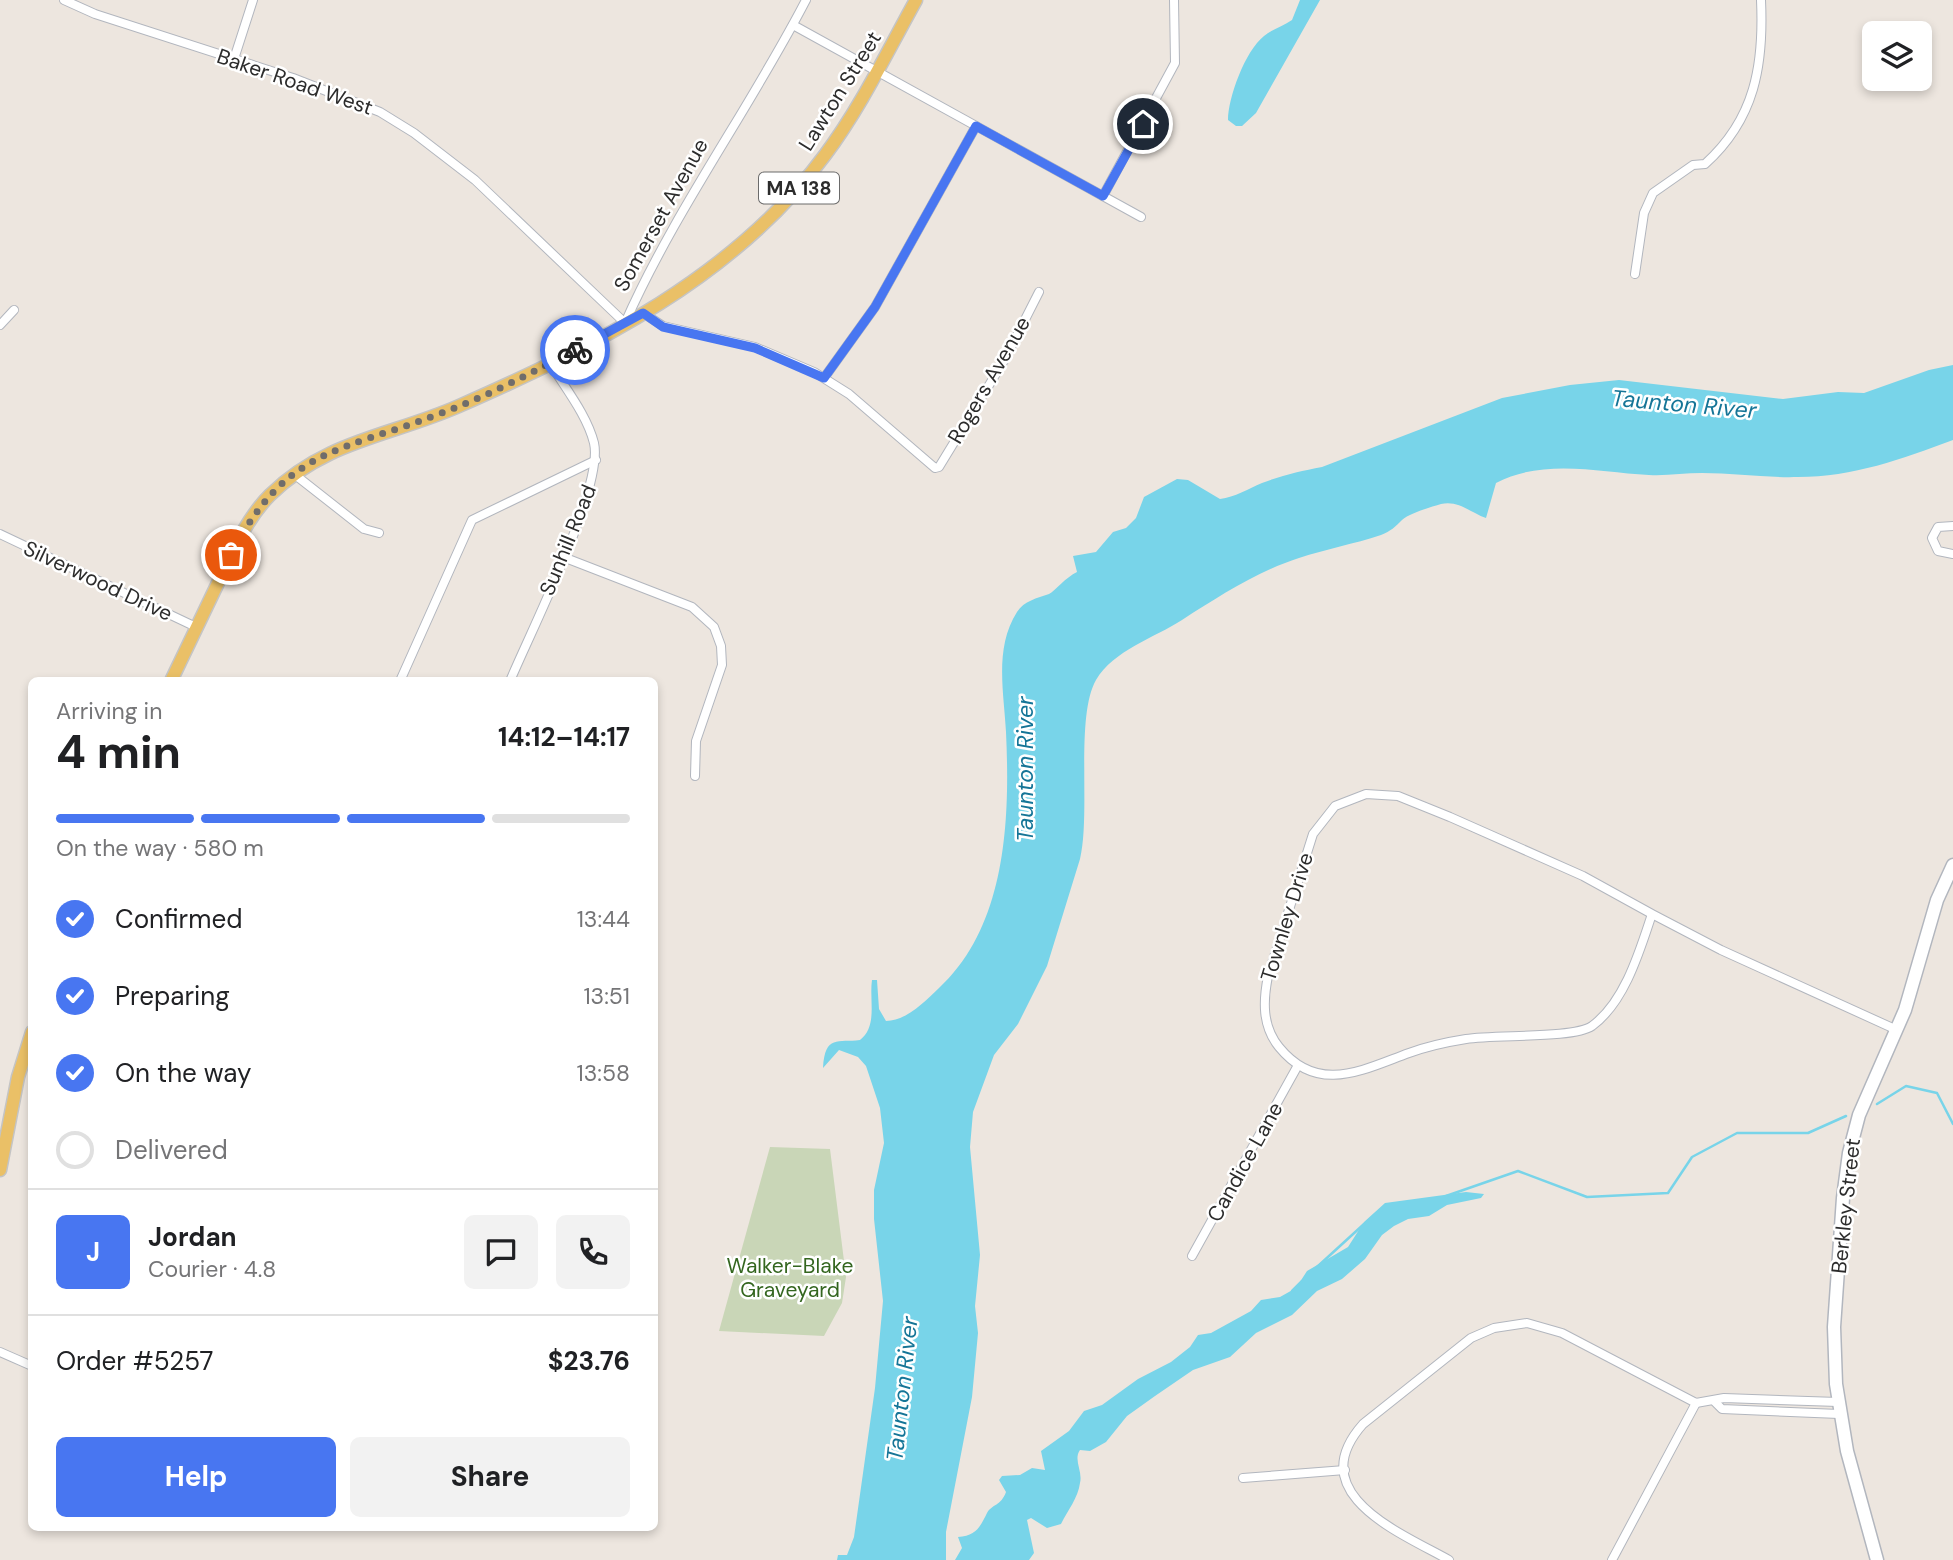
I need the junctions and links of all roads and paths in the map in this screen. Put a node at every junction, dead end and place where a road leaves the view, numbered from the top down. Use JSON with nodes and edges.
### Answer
{"nodes":[{"id":1,"x":64,"y":0,"type":"edge"},
{"id":2,"x":253,"y":0,"type":"edge"},
{"id":3,"x":806,"y":0,"type":"edge"},
{"id":4,"x":916,"y":0,"type":"edge"},
{"id":5,"x":1174,"y":0,"type":"edge"},
{"id":6,"x":1761,"y":0,"type":"edge"},
{"id":7,"x":793,"y":25,"type":"junction"},
{"id":8,"x":234,"y":59,"type":"junction"},
{"id":9,"x":877,"y":71,"type":"junction"},
{"id":10,"x":976,"y":126,"type":"junction"},
{"id":11,"x":1103,"y":196,"type":"junction"},
{"id":12,"x":1141,"y":217,"type":"dead end"},
{"id":13,"x":1635,"y":274,"type":"dead end"},
{"id":14,"x":1039,"y":292,"type":"dead end"},
{"id":15,"x":14,"y":310,"type":"dead end"},
{"id":16,"x":643,"y":313,"type":"junction"},
{"id":17,"x":625,"y":323,"type":"junction"},
{"id":18,"x":0,"y":325,"type":"edge"},
{"id":19,"x":550,"y":363,"type":"junction"},
{"id":20,"x":824,"y":378,"type":"junction"},
{"id":21,"x":596,"y":460,"type":"junction"},
{"id":22,"x":294,"y":474,"type":"junction"},
{"id":23,"x":1953,"y":526,"type":"edge"},
{"id":24,"x":379,"y":533,"type":"dead end"},
{"id":25,"x":0,"y":534,"type":"edge"},
{"id":26,"x":1953,"y":554,"type":"edge"},
{"id":27,"x":563,"y":557,"type":"junction"},
{"id":28,"x":196,"y":627,"type":"junction"},
{"id":29,"x":173,"y":677,"type":"edge"},
{"id":30,"x":402,"y":677,"type":"edge"},
{"id":31,"x":512,"y":677,"type":"edge"},
{"id":32,"x":695,"y":776,"type":"dead end"},
{"id":33,"x":1953,"y":865,"type":"edge"},
{"id":34,"x":1652,"y":914,"type":"junction"},
{"id":35,"x":1897,"y":1030,"type":"junction"},
{"id":36,"x":28,"y":1045,"type":"edge"},
{"id":37,"x":1297,"y":1066,"type":"junction"},
{"id":38,"x":0,"y":1171,"type":"edge"},
{"id":39,"x":1192,"y":1256,"type":"dead end"},
{"id":40,"x":0,"y":1352,"type":"edge"},
{"id":41,"x":28,"y":1364,"type":"edge"},
{"id":42,"x":1696,"y":1403,"type":"junction"},
{"id":43,"x":1838,"y":1408,"type":"junction"},
{"id":44,"x":1345,"y":1470,"type":"junction"},
{"id":45,"x":1243,"y":1478,"type":"dead end"},
{"id":46,"x":1450,"y":1560,"type":"edge"},
{"id":47,"x":1612,"y":1560,"type":"edge"},
{"id":48,"x":1877,"y":1560,"type":"edge"}],
"edges":[{"from":1,"to":8,"type":"street","name":"Baker Road West"},
{"from":2,"to":8,"type":"street"},
{"from":3,"to":7,"type":"street","name":"Somerset Avenue"},
{"from":4,"to":9,"type":"main road","name":"Lawton Street","number":"MA 138"},
{"from":5,"to":11,"type":"street"},
{"from":6,"to":13,"type":"street"},
{"from":7,"to":9,"type":"street"},
{"from":7,"to":17,"type":"street","name":"Somerset Avenue"},
{"from":8,"to":17,"type":"street","name":"Baker Road West"},
{"from":9,"to":10,"type":"street"},
{"from":9,"to":16,"type":"main road","name":"Lawton Street","number":"MA 138"},
{"from":10,"to":11,"type":"street"},
{"from":10,"to":20,"type":"street"},
{"from":11,"to":12,"type":"street"},
{"from":14,"to":20,"type":"street","name":"Rogers Avenue"},
{"from":15,"to":18,"type":"street"},
{"from":16,"to":17,"type":"main road","name":"Lawton Street","number":"MA 138"},
{"from":16,"to":20,"type":"street"},
{"from":17,"to":19,"type":"main road","name":"Somerset Avenue","number":"MA 138"},
{"from":19,"to":21,"type":"street","name":"Sunhill Road"},
{"from":19,"to":22,"type":"main road","name":"Somerset Avenue","number":"MA 138"},
{"from":21,"to":27,"type":"street","name":"Sunhill Road"},
{"from":21,"to":30,"type":"street"},
{"from":22,"to":24,"type":"street"},
{"from":22,"to":28,"type":"main road","name":"Somerset Avenue","number":"MA 138"},
{"from":23,"to":26,"type":"street"},
{"from":25,"to":28,"type":"street","name":"Silverwood Drive"},
{"from":27,"to":31,"type":"street","name":"Sunhill Road"},
{"from":27,"to":32,"type":"street"},
{"from":28,"to":29,"type":"main road","name":"Somerset Avenue","number":"MA 138"},
{"from":33,"to":35,"type":"main road","name":"Berkley Street"},
{"from":34,"to":35,"type":"street","name":"Townley Drive"},
{"from":34,"to":37,"type":"street"},
{"from":34,"to":37,"type":"street","name":"Townley Drive"},
{"from":35,"to":43,"type":"main road","name":"Berkley Street"},
{"from":36,"to":38,"type":"main road"},
{"from":37,"to":39,"type":"street","name":"Candice Lane"},
{"from":40,"to":41,"type":"street"},
{"from":42,"to":43,"type":"street"},
{"from":42,"to":44,"type":"street"},
{"from":42,"to":47,"type":"street"},
{"from":43,"to":48,"type":"main road","name":"Berkley Street"},
{"from":44,"to":45,"type":"street"},
{"from":44,"to":46,"type":"street"}]}
